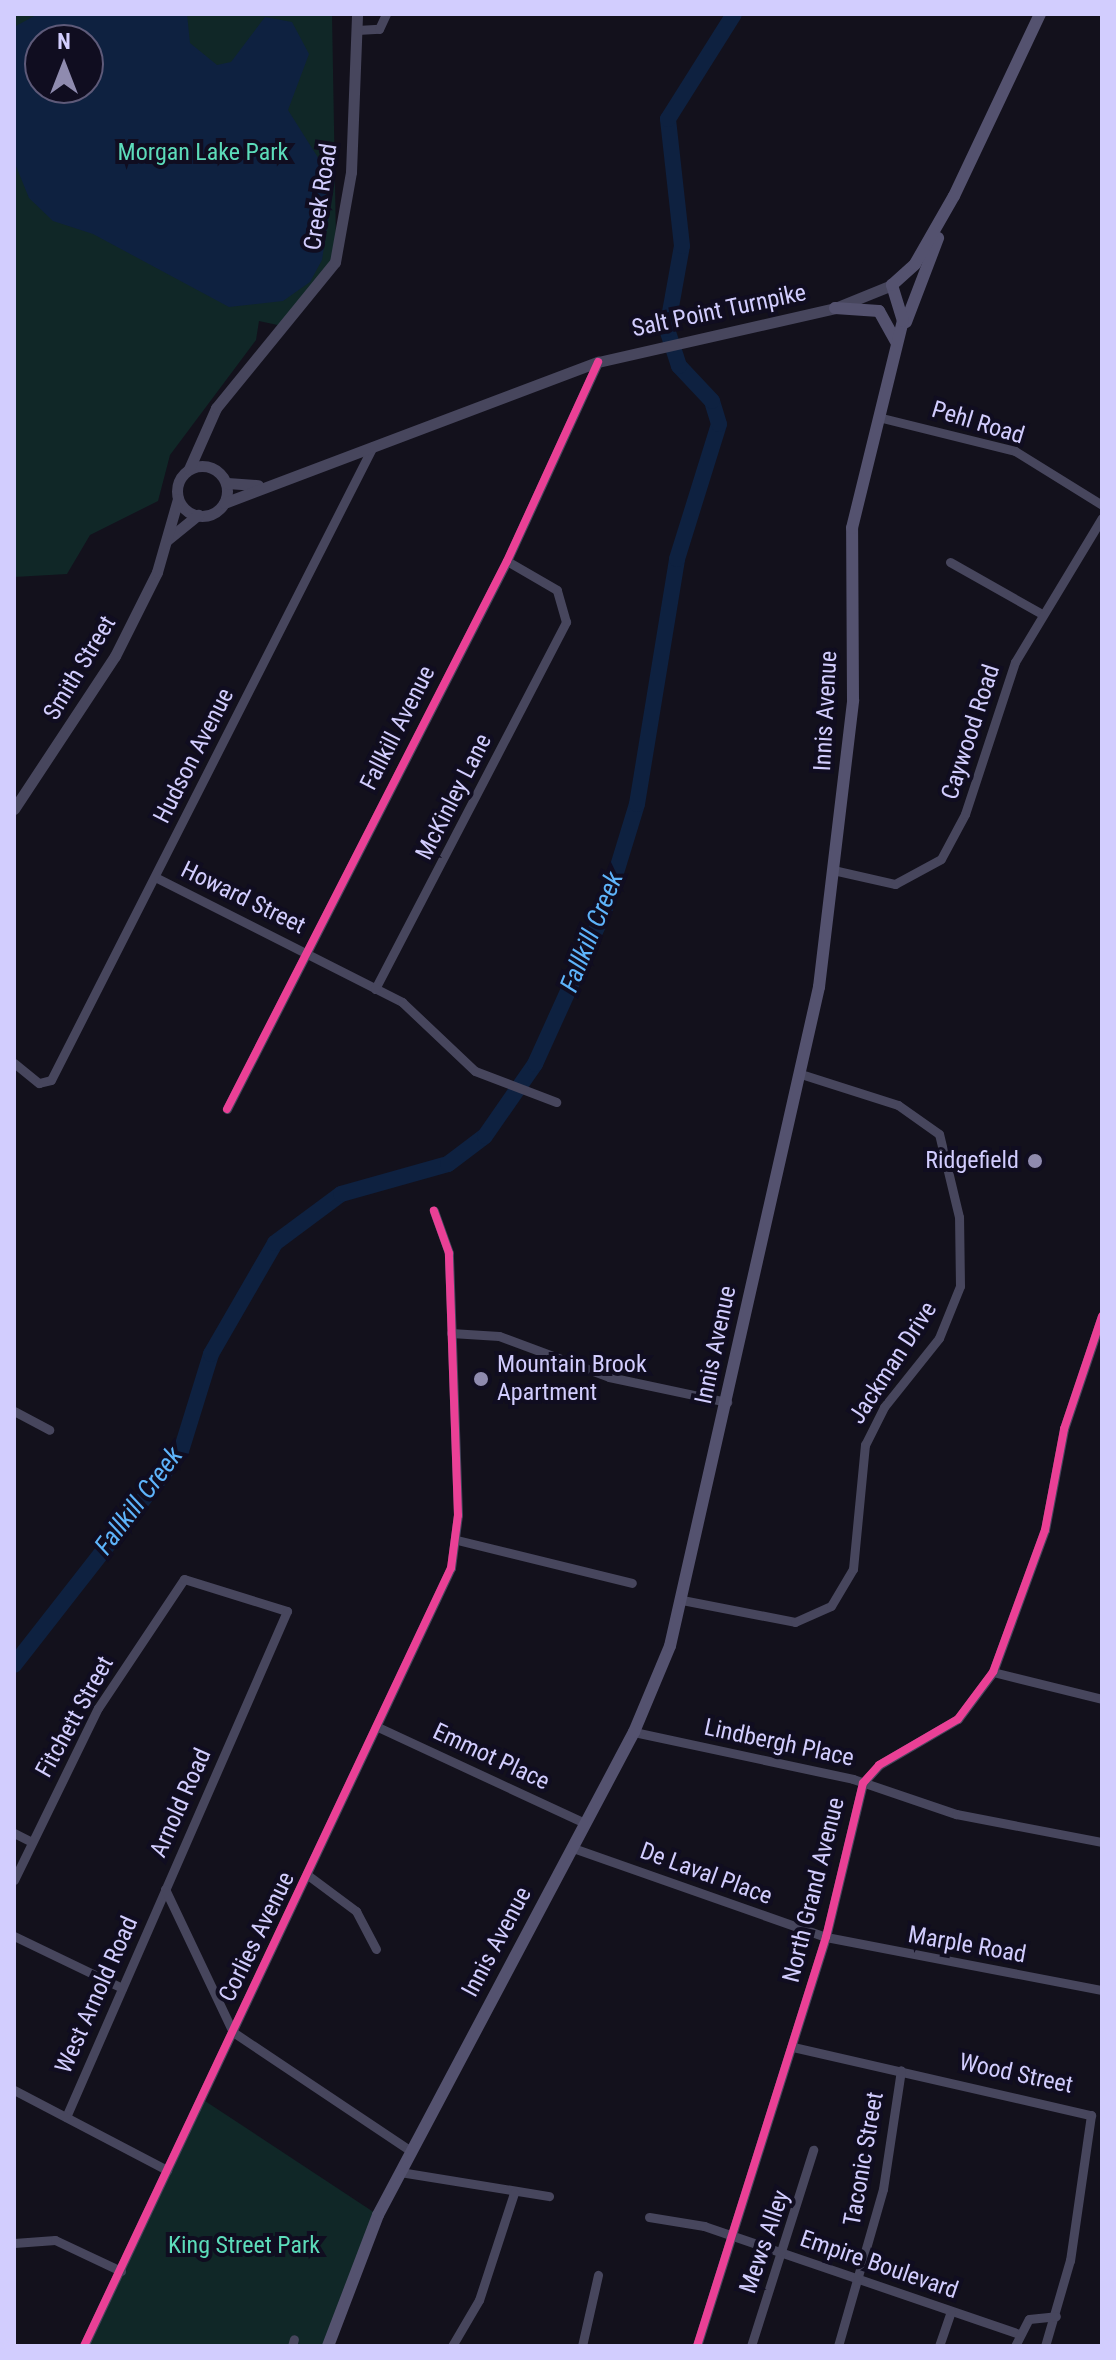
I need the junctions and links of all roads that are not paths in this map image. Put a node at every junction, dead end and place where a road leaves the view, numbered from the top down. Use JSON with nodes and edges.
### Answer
{"nodes":[{"id":1,"x":357,"y":14,"type":"edge"},
{"id":2,"x":386,"y":14,"type":"edge"},
{"id":3,"x":1040,"y":14,"type":"edge"},
{"id":4,"x":357,"y":30,"type":"junction"},
{"id":5,"x":954,"y":196,"type":"junction"},
{"id":6,"x":892,"y":285,"type":"junction"},
{"id":7,"x":835,"y":308,"type":"junction"},
{"id":8,"x":897,"y":348,"type":"junction"},
{"id":9,"x":598,"y":362,"type":"junction"},
{"id":10,"x":878,"y":417,"type":"junction"},
{"id":11,"x":202,"y":439,"type":"junction"},
{"id":12,"x":375,"y":442,"type":"junction"},
{"id":13,"x":211,"y":467,"type":"junction"},
{"id":14,"x":189,"y":469,"type":"junction"},
{"id":15,"x":227,"y":483,"type":"junction"},
{"id":16,"x":263,"y":486,"type":"junction"},
{"id":17,"x":178,"y":499,"type":"junction"},
{"id":18,"x":224,"y":503,"type":"junction"},
{"id":19,"x":1102,"y":505,"type":"edge"},
{"id":20,"x":198,"y":515,"type":"junction"},
{"id":21,"x":1102,"y":518,"type":"edge"},
{"id":22,"x":166,"y":541,"type":"junction"},
{"id":23,"x":507,"y":561,"type":"junction"},
{"id":24,"x":950,"y":562,"type":"dead end"},
{"id":25,"x":1042,"y":614,"type":"junction"},
{"id":26,"x":14,"y":809,"type":"edge"},
{"id":27,"x":833,"y":870,"type":"junction"},
{"id":28,"x":155,"y":877,"type":"junction"},
{"id":29,"x":307,"y":952,"type":"junction"},
{"id":30,"x":375,"y":989,"type":"junction"},
{"id":31,"x":14,"y":1063,"type":"edge"},
{"id":32,"x":801,"y":1074,"type":"junction"},
{"id":33,"x":556,"y":1102,"type":"dead end"},
{"id":34,"x":227,"y":1109,"type":"dead end"},
{"id":35,"x":434,"y":1211,"type":"dead end"},
{"id":36,"x":1102,"y":1316,"type":"edge"},
{"id":37,"x":451,"y":1333,"type":"junction"},
{"id":38,"x":727,"y":1402,"type":"junction"},
{"id":39,"x":14,"y":1411,"type":"edge"},
{"id":40,"x":49,"y":1430,"type":"dead end"},
{"id":41,"x":457,"y":1540,"type":"junction"},
{"id":42,"x":184,"y":1579,"type":"joint"},
{"id":43,"x":632,"y":1583,"type":"dead end"},
{"id":44,"x":682,"y":1600,"type":"junction"},
{"id":45,"x":993,"y":1672,"type":"junction"},
{"id":46,"x":1102,"y":1699,"type":"edge"},
{"id":47,"x":380,"y":1728,"type":"junction"},
{"id":48,"x":634,"y":1732,"type":"junction"},
{"id":49,"x":863,"y":1783,"type":"junction"},
{"id":50,"x":585,"y":1823,"type":"junction"},
{"id":51,"x":14,"y":1833,"type":"edge"},
{"id":52,"x":32,"y":1842,"type":"junction"},
{"id":53,"x":1102,"y":1842,"type":"edge"},
{"id":54,"x":573,"y":1848,"type":"junction"},
{"id":55,"x":309,"y":1876,"type":"junction"},
{"id":56,"x":14,"y":1880,"type":"edge"},
{"id":57,"x":165,"y":1889,"type":"junction"},
{"id":58,"x":14,"y":1936,"type":"edge"},
{"id":59,"x":826,"y":1937,"type":"junction"},
{"id":60,"x":376,"y":1949,"type":"dead end"},
{"id":61,"x":122,"y":1988,"type":"junction"},
{"id":62,"x":1102,"y":1990,"type":"edge"},
{"id":63,"x":233,"y":2032,"type":"junction"},
{"id":64,"x":793,"y":2047,"type":"junction"},
{"id":65,"x":901,"y":2070,"type":"junction"},
{"id":66,"x":14,"y":2090,"type":"edge"},
{"id":67,"x":66,"y":2117,"type":"junction"},
{"id":68,"x":813,"y":2150,"type":"dead end"},
{"id":69,"x":411,"y":2151,"type":"junction"},
{"id":70,"x":167,"y":2170,"type":"junction"},
{"id":71,"x":400,"y":2172,"type":"junction"},
{"id":72,"x":514,"y":2193,"type":"junction"},
{"id":73,"x":549,"y":2196,"type":"dead end"},
{"id":74,"x":649,"y":2217,"type":"dead end"},
{"id":75,"x":729,"y":2234,"type":"junction"},
{"id":76,"x":14,"y":2243,"type":"edge"},
{"id":77,"x":781,"y":2252,"type":"junction"},
{"id":78,"x":121,"y":2271,"type":"junction"},
{"id":79,"x":598,"y":2275,"type":"dead end"},
{"id":80,"x":860,"y":2279,"type":"junction"},
{"id":81,"x":951,"y":2311,"type":"junction"},
{"id":82,"x":1056,"y":2316,"type":"junction"},
{"id":83,"x":1016,"y":2333,"type":"junction"},
{"id":84,"x":84,"y":2346,"type":"edge"},
{"id":85,"x":328,"y":2346,"type":"edge"},
{"id":86,"x":452,"y":2346,"type":"edge"},
{"id":87,"x":582,"y":2346,"type":"edge"},
{"id":88,"x":697,"y":2346,"type":"edge"},
{"id":89,"x":751,"y":2346,"type":"edge"},
{"id":90,"x":838,"y":2346,"type":"edge"},
{"id":91,"x":939,"y":2346,"type":"edge"},
{"id":92,"x":1015,"y":2346,"type":"edge"},
{"id":93,"x":1045,"y":2346,"type":"edge"}],
"edges":[{"from":1,"to":4,"type":"street","name":"Creek Road"},
{"from":2,"to":4,"type":"street"},
{"from":3,"to":5,"type":"main road","name":"Salt Point Turnpike"},
{"from":4,"to":11,"type":"street","name":"Creek Road"},
{"from":5,"to":6,"type":"main road","name":"Salt Point Turnpike"},
{"from":5,"to":8,"type":"main road"},
{"from":6,"to":7,"type":"street","name":"Salt Point Turnpike"},
{"from":6,"to":8,"type":"main road","name":"Innis Avenue"},
{"from":7,"to":8,"type":"main road"},
{"from":7,"to":9,"type":"street","name":"Salt Point Turnpike"},
{"from":8,"to":10,"type":"main road","name":"Innis Avenue"},
{"from":9,"to":12,"type":"street","name":"Salt Point Turnpike"},
{"from":9,"to":23,"type":"street","name":"Fallkill Avenue"},
{"from":10,"to":19,"type":"street","name":"Pehl Road"},
{"from":10,"to":27,"type":"main road","name":"Innis Avenue"},
{"from":11,"to":13,"type":"street"},
{"from":11,"to":14,"type":"street","name":"Creek Road"},
{"from":12,"to":16,"type":"street","name":"Salt Point Turnpike"},
{"from":12,"to":28,"type":"street","name":"Hudson Avenue"},
{"from":13,"to":14,"type":"street"},
{"from":13,"to":15,"type":"street"},
{"from":14,"to":17,"type":"street"},
{"from":15,"to":16,"type":"street","name":"Salt Point Turnpike"},
{"from":15,"to":18,"type":"street"},
{"from":16,"to":18,"type":"street","name":"Salt Point Turnpike"},
{"from":17,"to":20,"type":"street"},
{"from":17,"to":22,"type":"street","name":"Smith Street"},
{"from":18,"to":20,"type":"street"},
{"from":20,"to":22,"type":"street","name":"Smith Street"},
{"from":21,"to":25,"type":"street","name":"Caywood Road"},
{"from":22,"to":26,"type":"street","name":"Smith Street"},
{"from":23,"to":29,"type":"street","name":"Fallkill Avenue"},
{"from":23,"to":30,"type":"street","name":"McKinley Lane"},
{"from":24,"to":25,"type":"street"},
{"from":25,"to":27,"type":"street","name":"Caywood Road"},
{"from":27,"to":32,"type":"main road","name":"Innis Avenue"},
{"from":28,"to":29,"type":"street","name":"Howard Street"},
{"from":28,"to":31,"type":"street","name":"Hudson Avenue"},
{"from":29,"to":30,"type":"street","name":"Howard Street"},
{"from":29,"to":34,"type":"street","name":"Fallkill Avenue"},
{"from":30,"to":33,"type":"street","name":"Howard Street"},
{"from":32,"to":38,"type":"main road","name":"Innis Avenue"},
{"from":32,"to":44,"type":"street","name":"Jackman Drive"},
{"from":35,"to":37,"type":"street","name":"Corlies Avenue"},
{"from":36,"to":45,"type":"street","name":"North Grand Avenue"},
{"from":37,"to":38,"type":"street"},
{"from":37,"to":41,"type":"street","name":"Corlies Avenue"},
{"from":38,"to":44,"type":"main road","name":"Innis Avenue"},
{"from":39,"to":40,"type":"street"},
{"from":41,"to":43,"type":"street"},
{"from":41,"to":47,"type":"street","name":"Corlies Avenue"},
{"from":42,"to":52,"type":"street","name":"Fitchett Street"},
{"from":42,"to":57,"type":"street","name":"Arnold Road"},
{"from":44,"to":48,"type":"main road","name":"Innis Avenue"},
{"from":45,"to":46,"type":"street"},
{"from":45,"to":49,"type":"street","name":"North Grand Avenue"},
{"from":47,"to":50,"type":"street","name":"Emmot Place"},
{"from":47,"to":55,"type":"street","name":"Corlies Avenue"},
{"from":48,"to":49,"type":"street","name":"Lindbergh Place"},
{"from":48,"to":50,"type":"main road","name":"Innis Avenue"},
{"from":49,"to":53,"type":"street","name":"Lindbergh Place"},
{"from":49,"to":59,"type":"street","name":"North Grand Avenue"},
{"from":50,"to":54,"type":"main road","name":"Innis Avenue"},
{"from":51,"to":52,"type":"street"},
{"from":52,"to":56,"type":"street","name":"Fitchett Street"},
{"from":54,"to":59,"type":"street","name":"De Laval Place"},
{"from":54,"to":69,"type":"main road","name":"Innis Avenue"},
{"from":55,"to":60,"type":"street"},
{"from":55,"to":63,"type":"street","name":"Corlies Avenue"},
{"from":57,"to":61,"type":"street","name":"West Arnold Road"},
{"from":57,"to":63,"type":"street","name":"Arnold Road"},
{"from":58,"to":61,"type":"street"},
{"from":59,"to":62,"type":"street","name":"Marple Road"},
{"from":59,"to":64,"type":"street","name":"North Grand Avenue"},
{"from":61,"to":67,"type":"street","name":"West Arnold Road"},
{"from":63,"to":69,"type":"street"},
{"from":63,"to":70,"type":"street","name":"Corlies Avenue"},
{"from":64,"to":65,"type":"street","name":"Wood Street"},
{"from":64,"to":75,"type":"street","name":"North Grand Avenue"},
{"from":65,"to":80,"type":"street","name":"Taconic Street"},
{"from":65,"to":82,"type":"street","name":"Wood Street"},
{"from":66,"to":67,"type":"street"},
{"from":67,"to":70,"type":"street"},
{"from":68,"to":77,"type":"street","name":"Mews Alley"},
{"from":69,"to":71,"type":"main road","name":"Innis Avenue"},
{"from":70,"to":78,"type":"street","name":"Corlies Avenue"},
{"from":71,"to":72,"type":"street"},
{"from":71,"to":85,"type":"main road","name":"Innis Avenue"},
{"from":72,"to":73,"type":"street"},
{"from":72,"to":86,"type":"street"},
{"from":74,"to":75,"type":"street","name":"Empire Boulevard"},
{"from":75,"to":77,"type":"street","name":"Empire Boulevard"},
{"from":75,"to":88,"type":"street","name":"North Grand Avenue"},
{"from":76,"to":78,"type":"street"},
{"from":77,"to":80,"type":"street","name":"Empire Boulevard"},
{"from":77,"to":89,"type":"street","name":"Mews Alley"},
{"from":78,"to":84,"type":"street","name":"Corlies Avenue"},
{"from":79,"to":87,"type":"street"},
{"from":80,"to":81,"type":"street","name":"Empire Boulevard"},
{"from":80,"to":90,"type":"street","name":"Taconic Street"},
{"from":81,"to":83,"type":"street","name":"Empire Boulevard"},
{"from":81,"to":91,"type":"street"},
{"from":82,"to":83,"type":"street"},
{"from":82,"to":93,"type":"street","name":"Wood Street"},
{"from":83,"to":92,"type":"street"}]}
